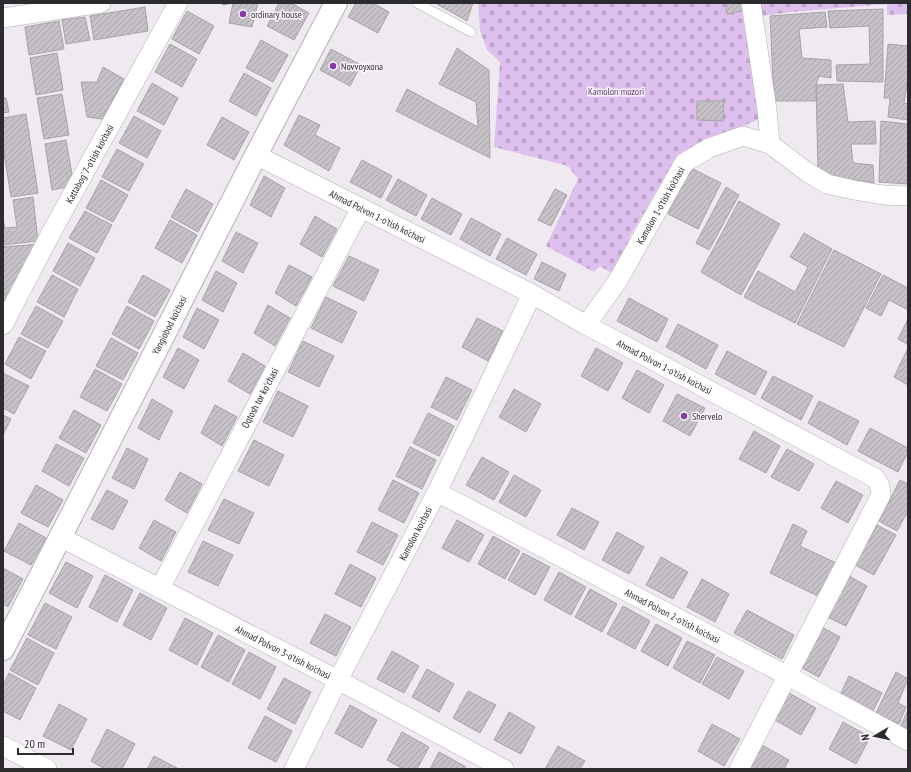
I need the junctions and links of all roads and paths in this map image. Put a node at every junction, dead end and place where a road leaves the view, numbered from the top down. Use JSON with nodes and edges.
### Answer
{"nodes":[{"id":1,"x":101,"y":3,"type":"edge"},
{"id":2,"x":178,"y":3,"type":"edge"},
{"id":3,"x":336,"y":3,"type":"edge"},
{"id":4,"x":417,"y":3,"type":"edge"},
{"id":5,"x":750,"y":3,"type":"edge"},
{"id":6,"x":3,"y":18,"type":"edge"},
{"id":7,"x":471,"y":32,"type":"dead end"},
{"id":8,"x":770,"y":144,"type":"junction"},
{"id":9,"x":256,"y":155,"type":"junction"},
{"id":10,"x":908,"y":196,"type":"edge"},
{"id":11,"x":361,"y":208,"type":"junction"},
{"id":12,"x":532,"y":294,"type":"junction"},
{"id":13,"x":3,"y":325,"type":"edge"},
{"id":14,"x":586,"y":326,"type":"junction"},
{"id":15,"x":437,"y":492,"type":"junction"},
{"id":16,"x":60,"y":537,"type":"junction"},
{"id":17,"x":160,"y":588,"type":"junction"},
{"id":18,"x":3,"y":648,"type":"edge"},
{"id":19,"x":788,"y":676,"type":"junction"},
{"id":20,"x":338,"y":680,"type":"junction"},
{"id":21,"x":908,"y":742,"type":"edge"},
{"id":22,"x":3,"y":746,"type":"edge"},
{"id":23,"x":47,"y":769,"type":"edge"},
{"id":24,"x":294,"y":769,"type":"edge"},
{"id":25,"x":504,"y":769,"type":"edge"},
{"id":26,"x":739,"y":769,"type":"edge"}],
"edges":[{"from":1,"to":6,"type":"street"},
{"from":2,"to":13,"type":"street","name":"Kattabog' 7-o'tish ko'chasi"},
{"from":3,"to":9,"type":"street","name":"Yangiobod ko'chasi"},
{"from":4,"to":7,"type":"lane"},
{"from":5,"to":8,"type":"street"},
{"from":8,"to":10,"type":"street","name":"Kamolon 1-o'tish ko'chasi"},
{"from":8,"to":14,"type":"street","name":"Kamolon 1-o'tish ko'chasi"},
{"from":9,"to":11,"type":"street","name":"Ahmad Polvon 1-o'tish ko'chasi"},
{"from":9,"to":16,"type":"street","name":"Yangiobod ko'chasi"},
{"from":11,"to":12,"type":"street","name":"Ahmad Polvon 1-o'tish ko'chasi"},
{"from":11,"to":17,"type":"street","name":"Oqtosh tor koʻchasi"},
{"from":12,"to":14,"type":"street","name":"Ahmad Polvon 1-o'tish ko'chasi"},
{"from":12,"to":15,"type":"street","name":"Kamolon ko'chasi"},
{"from":14,"to":19,"type":"street","name":"Ahmad Polvon 1-o'tish ko'chasi"},
{"from":15,"to":19,"type":"street","name":"Ahmad Polvon 2-o'tish ko'chasi"},
{"from":15,"to":20,"type":"street","name":"Kamolon ko'chasi"},
{"from":16,"to":17,"type":"street","name":"Ahmad Polvon 3-o'tish ko'chasi"},
{"from":16,"to":18,"type":"street","name":"Yangiobod ko'chasi"},
{"from":17,"to":20,"type":"street","name":"Ahmad Polvon 3-o'tish ko'chasi"},
{"from":19,"to":21,"type":"street","name":"Ahmad Polvon 2-o'tish ko'chasi"},
{"from":19,"to":26,"type":"street"},
{"from":20,"to":24,"type":"street","name":"Kamolon ko'chasi"},
{"from":20,"to":25,"type":"street","name":"Ahmad Polvon 3-o'tish ko'chasi"},
{"from":22,"to":23,"type":"street"}]}
